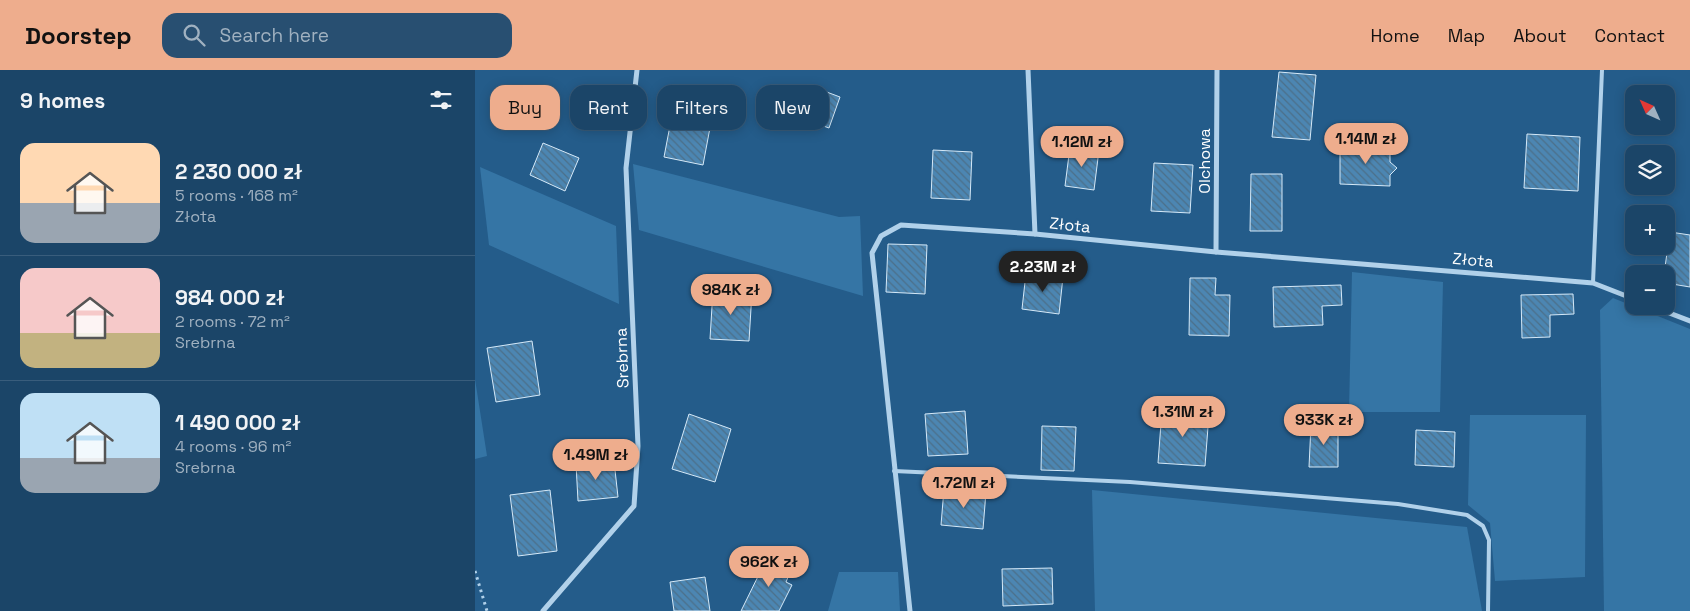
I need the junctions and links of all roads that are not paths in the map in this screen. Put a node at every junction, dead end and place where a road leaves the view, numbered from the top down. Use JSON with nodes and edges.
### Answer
{"nodes":[{"id":1,"x":637,"y":70,"type":"edge"},
{"id":2,"x":1028,"y":70,"type":"edge"},
{"id":3,"x":1217,"y":70,"type":"edge"},
{"id":4,"x":1602,"y":70,"type":"edge"},
{"id":5,"x":1035,"y":234,"type":"junction"},
{"id":6,"x":1216,"y":252,"type":"junction"},
{"id":7,"x":1593,"y":283,"type":"junction"},
{"id":8,"x":1625,"y":295,"type":"edge"},
{"id":9,"x":1674,"y":315,"type":"edge"},
{"id":10,"x":1690,"y":321,"type":"edge"},
{"id":11,"x":894,"y":471,"type":"junction"},
{"id":12,"x":543,"y":611,"type":"edge"},
{"id":13,"x":910,"y":611,"type":"edge"},
{"id":14,"x":1488,"y":611,"type":"edge"}],
"edges":[{"from":1,"to":12,"type":"street","name":"Srebrna"},
{"from":2,"to":5,"type":"street"},
{"from":3,"to":6,"type":"street","name":"Olchowa"},
{"from":4,"to":7,"type":"lane"},
{"from":5,"to":6,"type":"street","name":"Złota"},
{"from":5,"to":11,"type":"street","name":"Złota"},
{"from":6,"to":7,"type":"street","name":"Złota"},
{"from":7,"to":8,"type":"street","name":"Złota"},
{"from":9,"to":10,"type":"street"},
{"from":11,"to":13,"type":"street","name":"Złota"},
{"from":11,"to":14,"type":"lane"}]}
